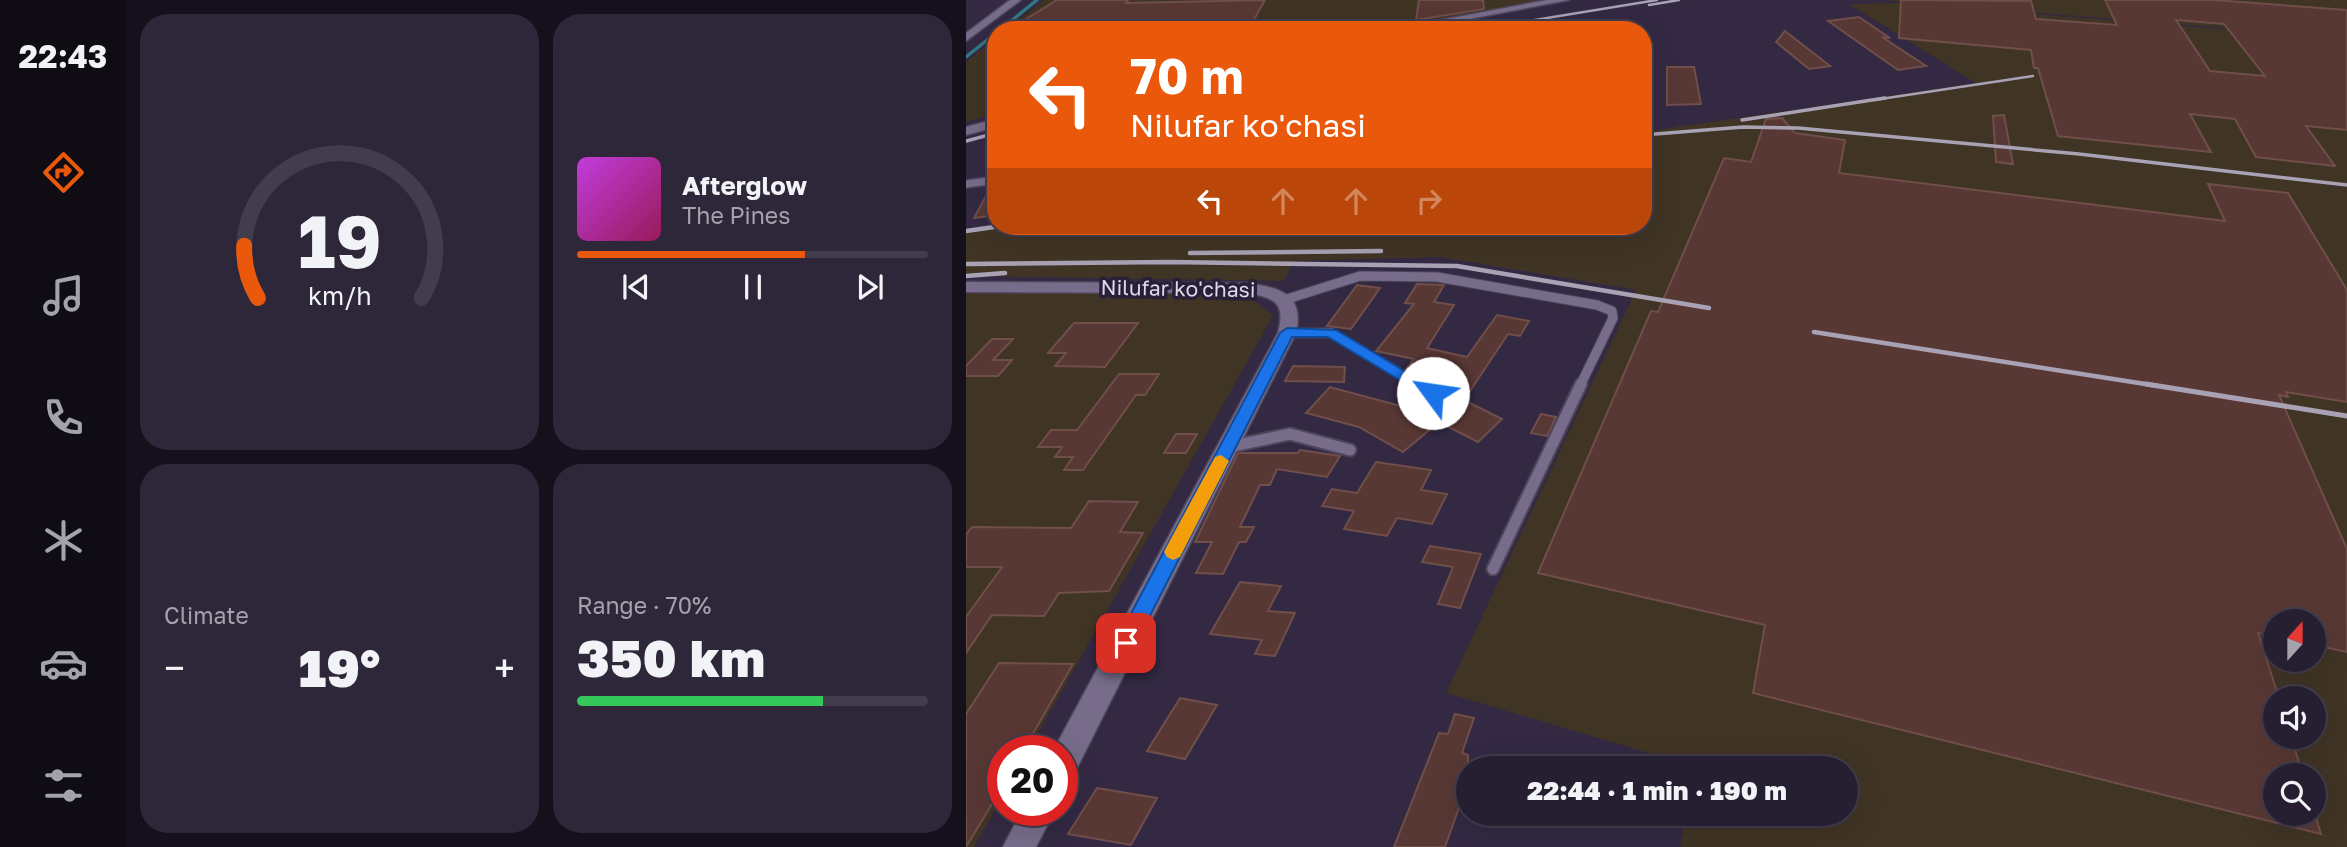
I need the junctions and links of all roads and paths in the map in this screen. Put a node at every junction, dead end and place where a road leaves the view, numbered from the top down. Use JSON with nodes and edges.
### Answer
{"nodes":[{"id":1,"x":1016,"y":0,"type":"edge"},
{"id":2,"x":1564,"y":0,"type":"edge"},
{"id":3,"x":988,"y":21,"type":"edge"},
{"id":4,"x":1444,"y":21,"type":"edge"},
{"id":5,"x":987,"y":22,"type":"edge"},
{"id":6,"x":966,"y":38,"type":"edge"},
{"id":7,"x":987,"y":125,"type":"edge"},
{"id":8,"x":966,"y":131,"type":"edge"},
{"id":9,"x":987,"y":181,"type":"edge"},
{"id":10,"x":966,"y":184,"type":"edge"},
{"id":11,"x":966,"y":287,"type":"edge"},
{"id":12,"x":1284,"y":300,"type":"junction"},
{"id":13,"x":1287,"y":333,"type":"junction"},
{"id":14,"x":1433,"y":393,"type":"dead end"},
{"id":15,"x":1228,"y":447,"type":"junction"},
{"id":16,"x":1350,"y":450,"type":"dead end"},
{"id":17,"x":1493,"y":569,"type":"dead end"},
{"id":18,"x":1078,"y":735,"type":"edge"},
{"id":19,"x":1031,"y":826,"type":"edge"},
{"id":20,"x":1020,"y":847,"type":"edge"}],
"edges":[{"from":1,"to":3,"type":"street"},
{"from":2,"to":4,"type":"street"},
{"from":5,"to":6,"type":"street"},
{"from":7,"to":8,"type":"street"},
{"from":9,"to":10,"type":"lane"},
{"from":11,"to":12,"type":"street","name":"Nilufar ko'chasi"},
{"from":12,"to":13,"type":"street","name":"Nilufar ko'chasi"},
{"from":12,"to":17,"type":"lane"},
{"from":13,"to":14,"type":"lane"},
{"from":13,"to":15,"type":"street"},
{"from":15,"to":16,"type":"lane"},
{"from":15,"to":18,"type":"street"},
{"from":19,"to":20,"type":"street"}]}
